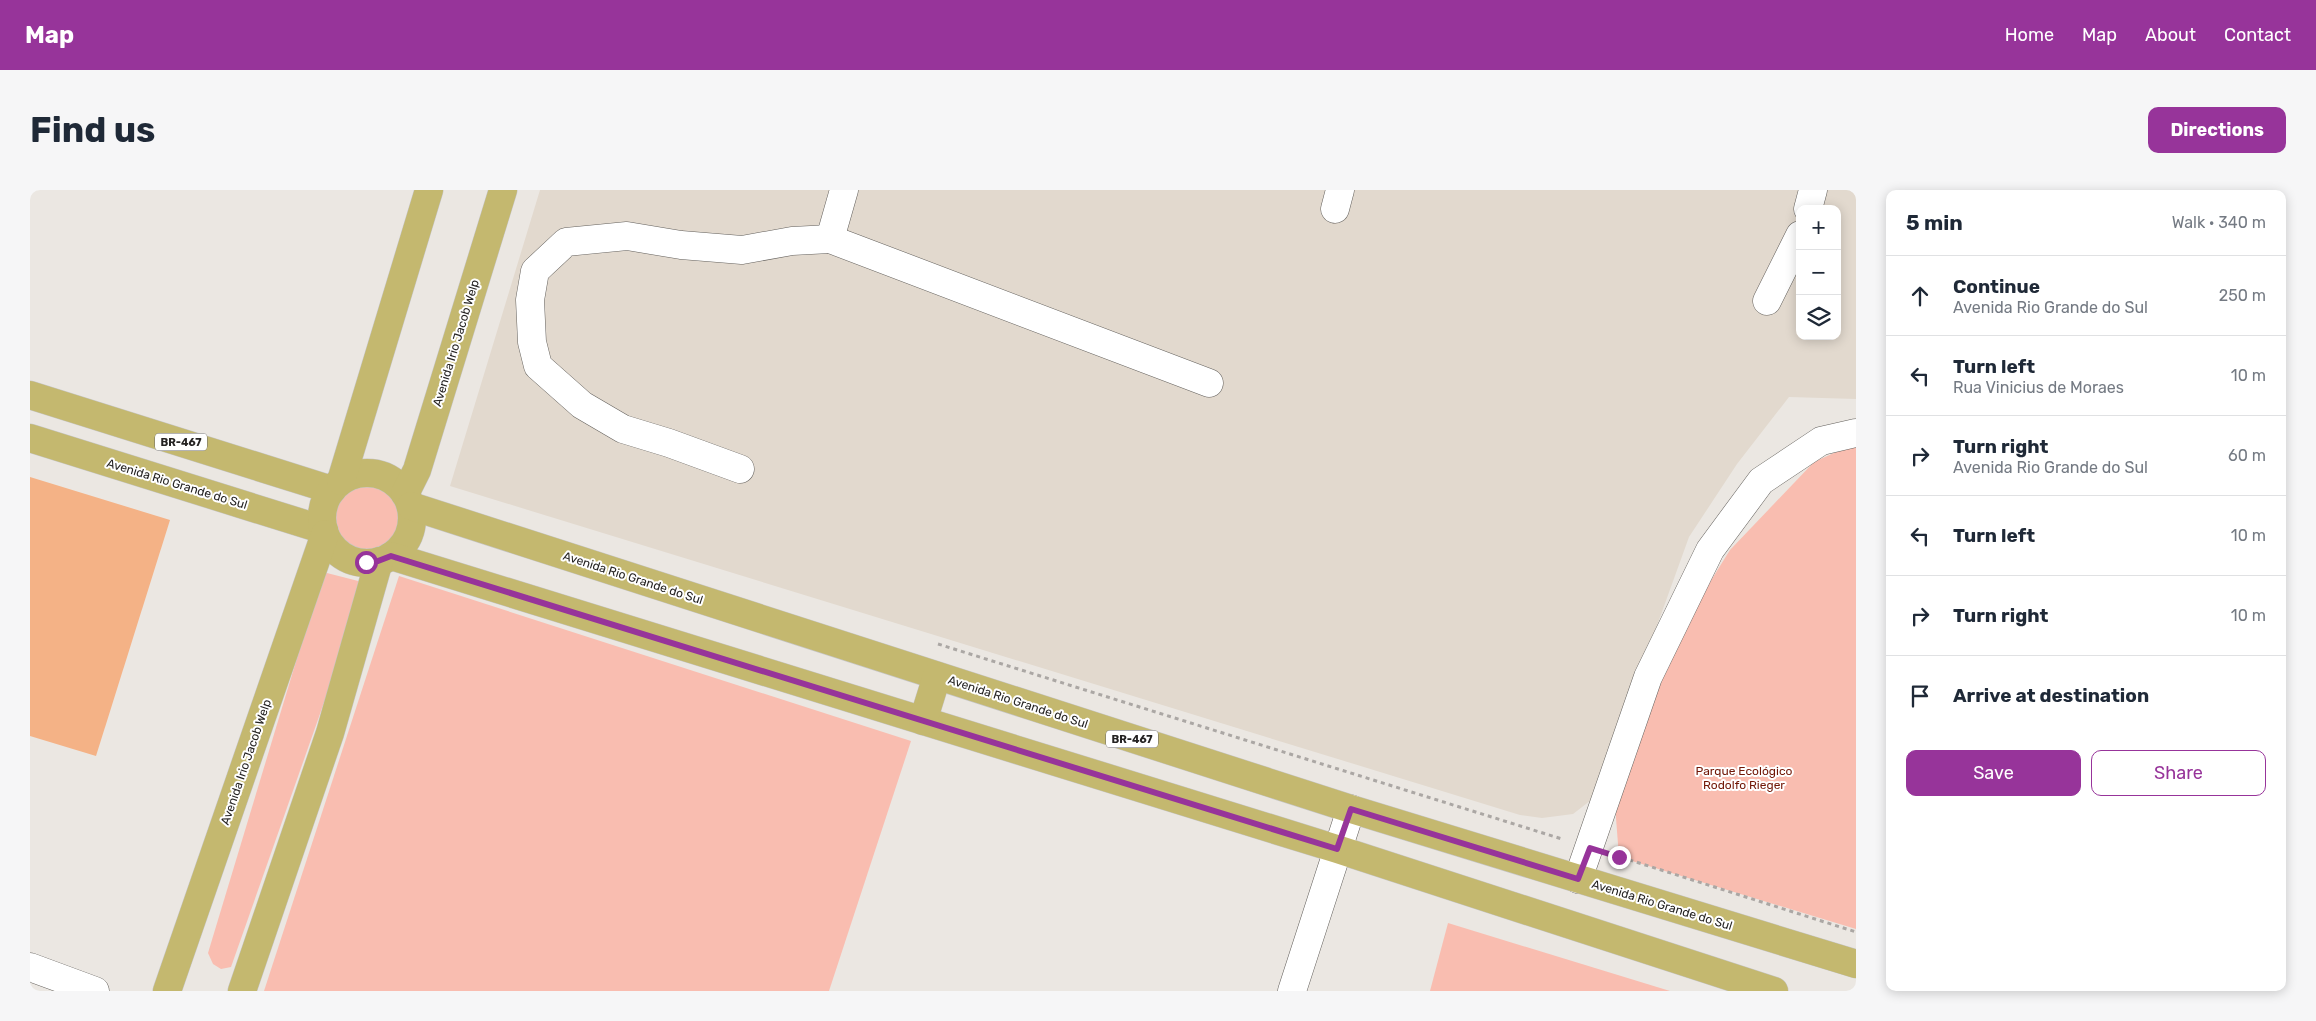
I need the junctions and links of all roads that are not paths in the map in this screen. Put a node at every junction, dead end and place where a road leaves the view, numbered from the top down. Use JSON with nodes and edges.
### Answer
{"nodes":[{"id":1,"x":429,"y":190,"type":"edge"},
{"id":2,"x":503,"y":190,"type":"edge"},
{"id":3,"x":844,"y":190,"type":"edge"},
{"id":4,"x":1813,"y":190,"type":"edge"},
{"id":5,"x":1809,"y":205,"type":"edge"},
{"id":6,"x":830,"y":238,"type":"junction"},
{"id":7,"x":1796,"y":243,"type":"edge"},
{"id":8,"x":1766,"y":301,"type":"dead end"},
{"id":9,"x":1209,"y":383,"type":"dead end"},
{"id":10,"x":30,"y":395,"type":"edge"},
{"id":11,"x":1856,"y":433,"type":"edge"},
{"id":12,"x":30,"y":438,"type":"edge"},
{"id":13,"x":740,"y":469,"type":"dead end"},
{"id":14,"x":337,"y":485,"type":"junction"},
{"id":15,"x":408,"y":500,"type":"junction"},
{"id":16,"x":325,"y":532,"type":"junction"},
{"id":17,"x":385,"y":558,"type":"junction"},
{"id":18,"x":937,"y":676,"type":"junction"},
{"id":19,"x":923,"y":721,"type":"junction"},
{"id":20,"x":1351,"y":809,"type":"junction"},
{"id":21,"x":1337,"y":849,"type":"junction"},
{"id":22,"x":1578,"y":879,"type":"junction"},
{"id":23,"x":1856,"y":964,"type":"edge"},
{"id":24,"x":30,"y":968,"type":"edge"},
{"id":25,"x":95,"y":991,"type":"edge"},
{"id":26,"x":167,"y":991,"type":"edge"},
{"id":27,"x":242,"y":991,"type":"edge"},
{"id":28,"x":1292,"y":991,"type":"edge"},
{"id":29,"x":1774,"y":991,"type":"edge"}],
"edges":[{"from":1,"to":14,"type":"main road"},
{"from":2,"to":15,"type":"main road","name":"Avenida Irio Jacob Welp"},
{"from":3,"to":6,"type":"street"},
{"from":4,"to":5,"type":"street"},
{"from":6,"to":9,"type":"street"},
{"from":6,"to":13,"type":"street"},
{"from":7,"to":8,"type":"street"},
{"from":10,"to":14,"type":"main road","number":"BR-467"},
{"from":11,"to":22,"type":"street"},
{"from":12,"to":16,"type":"main road","name":"Avenida Rio Grande do Sul"},
{"from":14,"to":15,"type":"main road","name":"Avenida Rio Grande do Sul","number":"BR-467"},
{"from":14,"to":16,"type":"main road"},
{"from":15,"to":17,"type":"main road"},
{"from":15,"to":18,"type":"main road","name":"Avenida Rio Grande do Sul","number":"BR-467"},
{"from":16,"to":17,"type":"main road"},
{"from":16,"to":26,"type":"main road","name":"Avenida Irio Jacob Welp"},
{"from":17,"to":19,"type":"main road"},
{"from":17,"to":27,"type":"main road"},
{"from":18,"to":19,"type":"main road"},
{"from":18,"to":20,"type":"main road","name":"Avenida Rio Grande do Sul","number":"BR-467"},
{"from":19,"to":21,"type":"main road"},
{"from":20,"to":21,"type":"street"},
{"from":20,"to":22,"type":"main road","name":"Avenida Rio Grande do Sul","number":"BR-467"},
{"from":21,"to":28,"type":"street"},
{"from":21,"to":29,"type":"main road"},
{"from":22,"to":23,"type":"main road","name":"Avenida Rio Grande do Sul","number":"BR-467"},
{"from":24,"to":25,"type":"street"}]}
